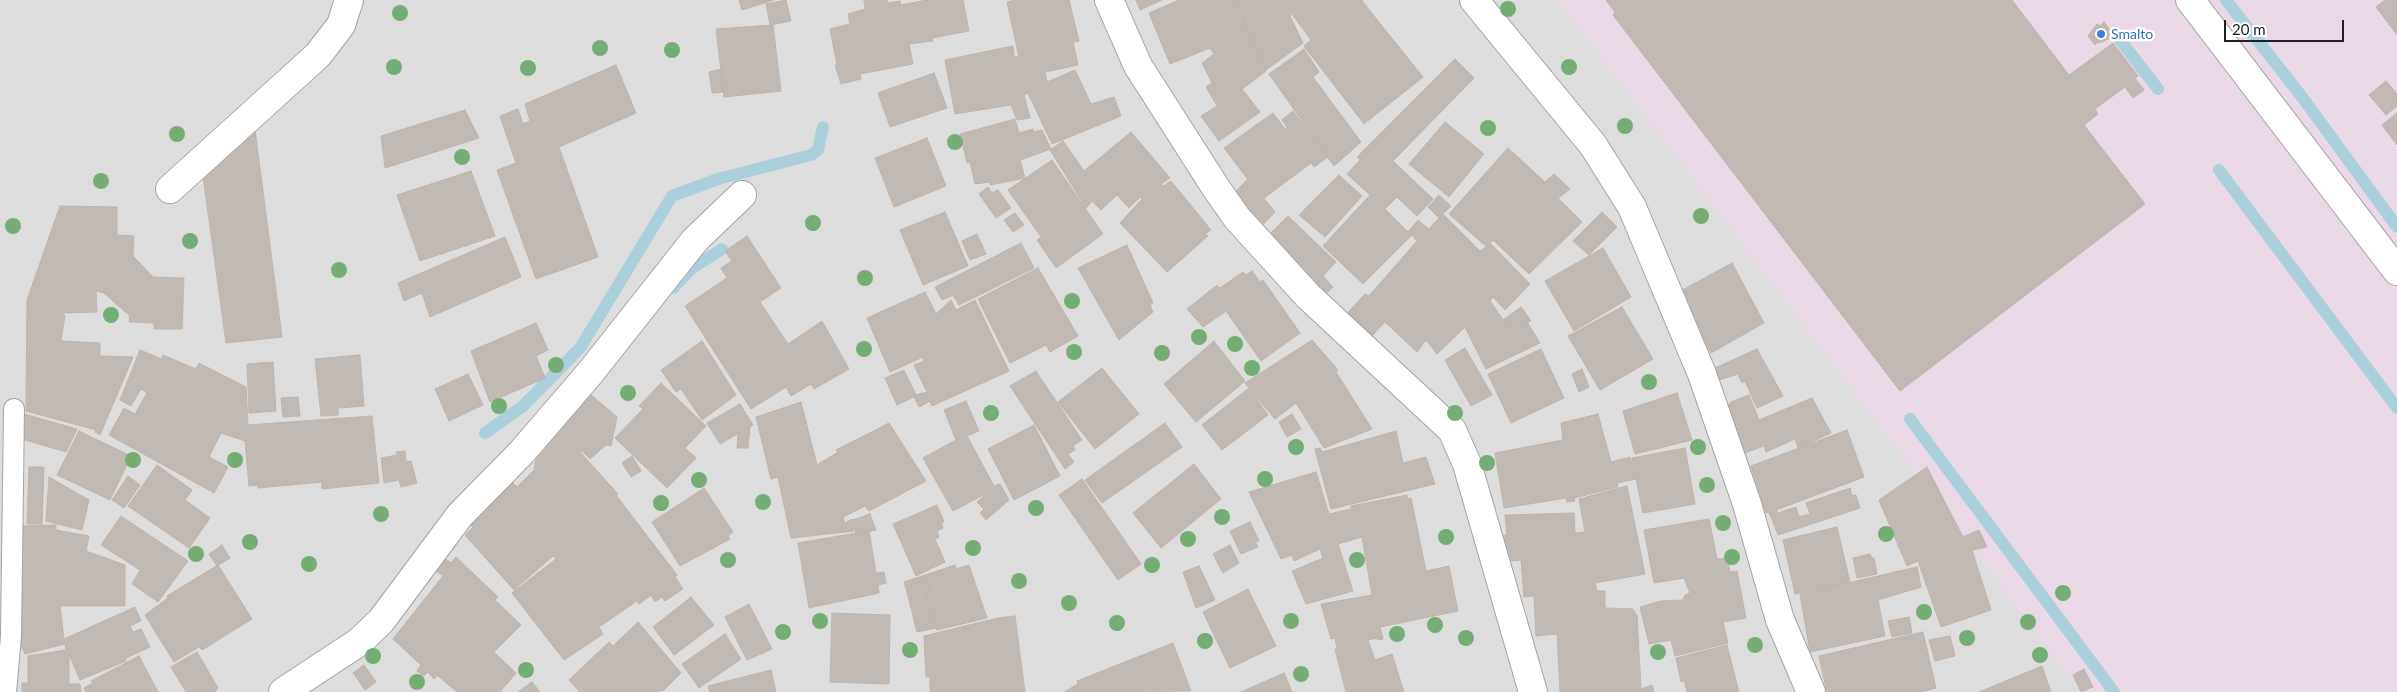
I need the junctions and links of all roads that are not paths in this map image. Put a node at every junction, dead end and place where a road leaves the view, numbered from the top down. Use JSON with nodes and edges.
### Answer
{"nodes":[{"id":1,"x":349,"y":0,"type":"edge"},
{"id":2,"x":1109,"y":0,"type":"edge"},
{"id":3,"x":1474,"y":0,"type":"edge"},
{"id":4,"x":2190,"y":0,"type":"edge"},
{"id":5,"x":170,"y":189,"type":"dead end"},
{"id":6,"x":742,"y":195,"type":"dead end"},
{"id":7,"x":2397,"y":270,"type":"edge"},
{"id":8,"x":14,"y":409,"type":"dead end"},
{"id":9,"x":6,"y":692,"type":"edge"},
{"id":10,"x":283,"y":692,"type":"edge"},
{"id":11,"x":1532,"y":692,"type":"edge"},
{"id":12,"x":1811,"y":692,"type":"edge"}],
"edges":[{"from":1,"to":5,"type":"street"},
{"from":2,"to":11,"type":"street"},
{"from":3,"to":12,"type":"street"},
{"from":4,"to":7,"type":"street"},
{"from":6,"to":10,"type":"street"},
{"from":8,"to":9,"type":"lane"}]}
